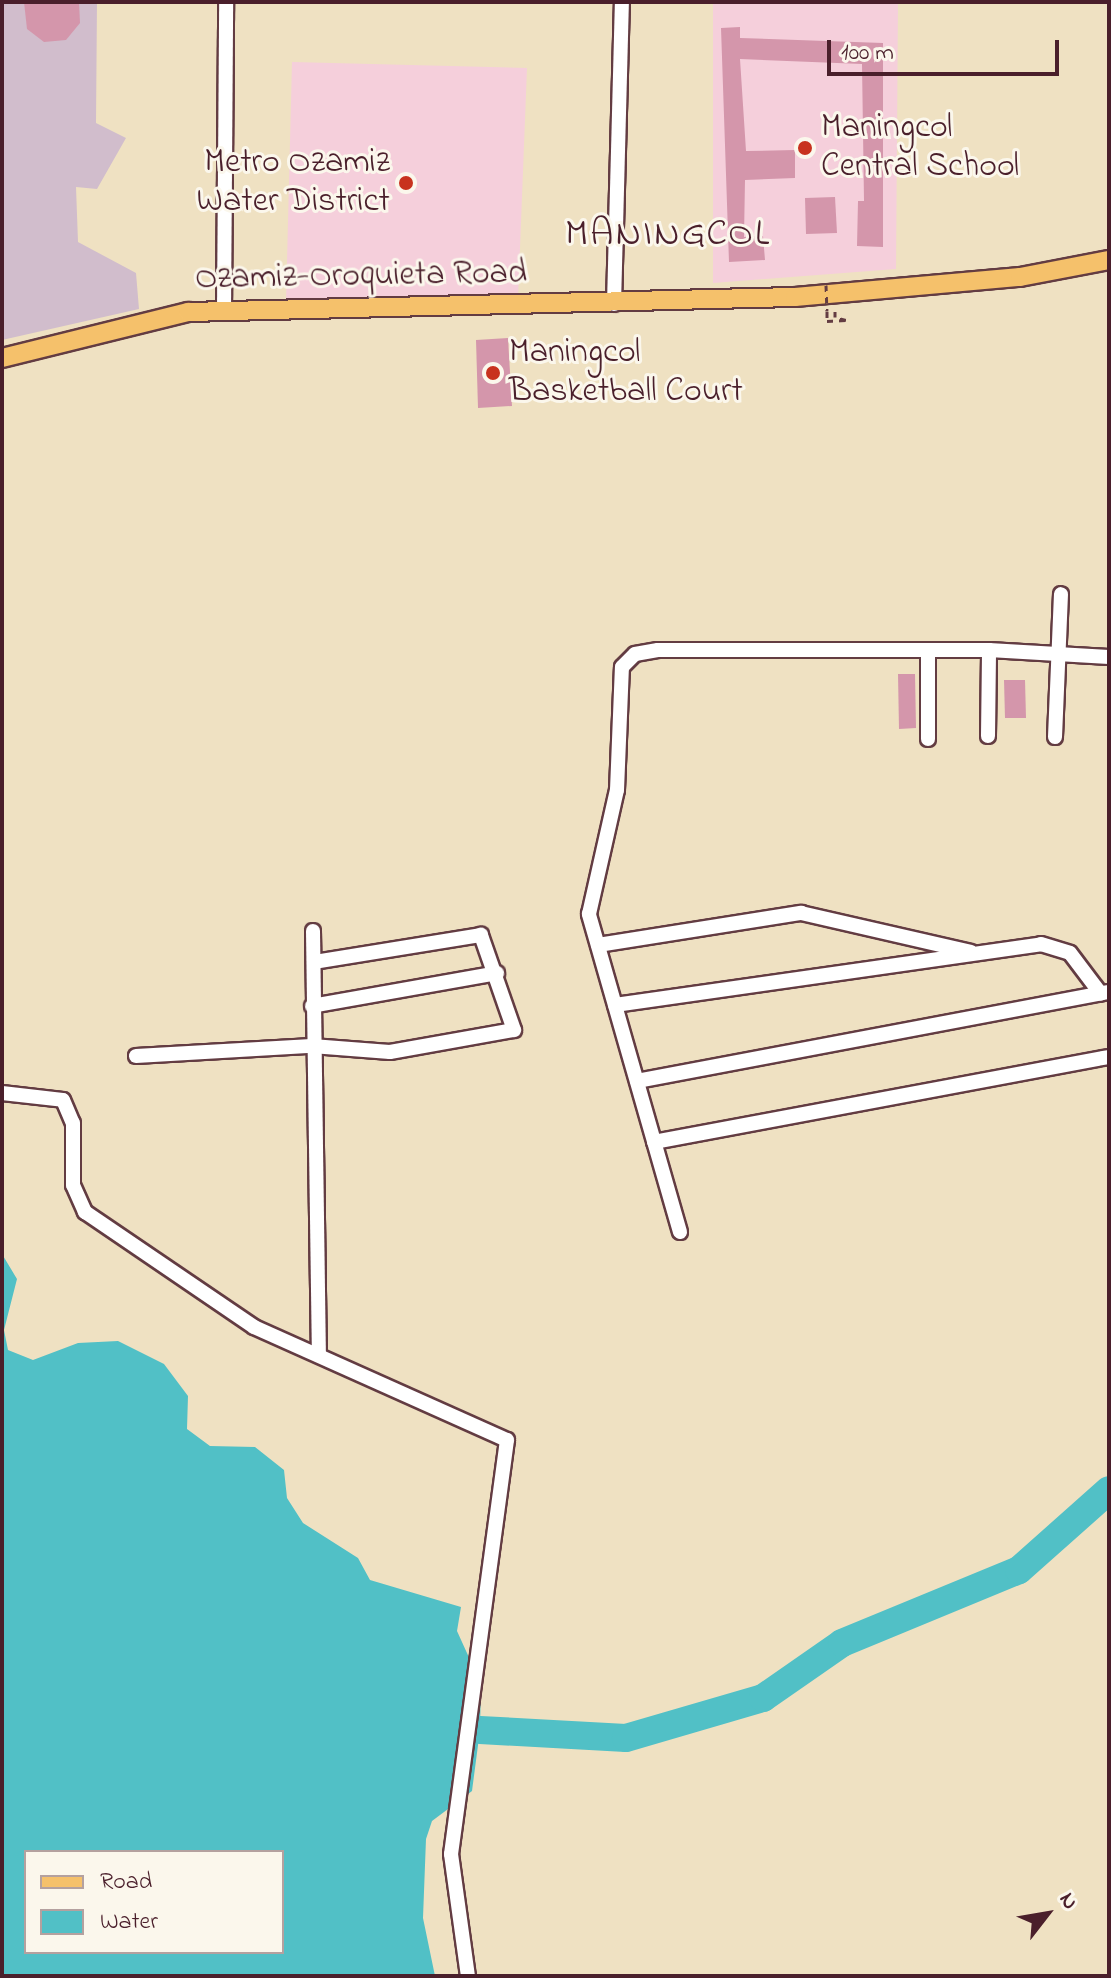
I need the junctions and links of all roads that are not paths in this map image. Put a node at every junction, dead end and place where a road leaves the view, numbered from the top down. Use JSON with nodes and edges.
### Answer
{"nodes":[{"id":1,"x":226,"y":2,"type":"edge"},
{"id":2,"x":622,"y":2,"type":"edge"},
{"id":3,"x":1109,"y":260,"type":"edge"},
{"id":4,"x":614,"y":304,"type":"junction"},
{"id":5,"x":224,"y":312,"type":"junction"},
{"id":6,"x":2,"y":358,"type":"edge"},
{"id":7,"x":1061,"y":594,"type":"dead end"},
{"id":8,"x":928,"y":650,"type":"junction"},
{"id":9,"x":989,"y":650,"type":"junction"},
{"id":10,"x":1059,"y":653,"type":"junction"},
{"id":11,"x":1109,"y":657,"type":"edge"},
{"id":12,"x":988,"y":736,"type":"dead end"},
{"id":13,"x":1055,"y":737,"type":"dead end"},
{"id":14,"x":928,"y":739,"type":"dead end"},
{"id":15,"x":313,"y":931,"type":"dead end"},
{"id":16,"x":598,"y":945,"type":"junction"},
{"id":17,"x":971,"y":952,"type":"junction"},
{"id":18,"x":314,"y":962,"type":"junction"},
{"id":19,"x":497,"y":973,"type":"junction"},
{"id":20,"x":1105,"y":993,"type":"edge"},
{"id":21,"x":615,"y":1005,"type":"junction"},
{"id":22,"x":312,"y":1006,"type":"junction"},
{"id":23,"x":312,"y":1046,"type":"junction"},
{"id":24,"x":136,"y":1056,"type":"dead end"},
{"id":25,"x":1108,"y":1057,"type":"edge"},
{"id":26,"x":637,"y":1081,"type":"junction"},
{"id":27,"x":2,"y":1093,"type":"edge"},
{"id":28,"x":654,"y":1142,"type":"junction"},
{"id":29,"x":680,"y":1232,"type":"dead end"},
{"id":30,"x":319,"y":1354,"type":"junction"},
{"id":31,"x":468,"y":1976,"type":"edge"}],
"edges":[{"from":1,"to":5,"type":"street"},
{"from":2,"to":4,"type":"street"},
{"from":3,"to":4,"type":"main road","name":"Ozamiz-Oroquieta Road"},
{"from":4,"to":5,"type":"main road","name":"Ozamiz-Oroquieta Road"},
{"from":5,"to":6,"type":"main road","name":"Ozamiz-Oroquieta Road"},
{"from":7,"to":10,"type":"street"},
{"from":8,"to":9,"type":"street"},
{"from":8,"to":14,"type":"street"},
{"from":8,"to":16,"type":"street"},
{"from":9,"to":10,"type":"street"},
{"from":9,"to":12,"type":"street"},
{"from":10,"to":11,"type":"street"},
{"from":10,"to":13,"type":"street"},
{"from":15,"to":18,"type":"street"},
{"from":16,"to":17,"type":"street"},
{"from":16,"to":21,"type":"street"},
{"from":17,"to":20,"type":"street"},
{"from":17,"to":21,"type":"street"},
{"from":18,"to":19,"type":"street"},
{"from":18,"to":22,"type":"street"},
{"from":19,"to":22,"type":"street"},
{"from":19,"to":23,"type":"street"},
{"from":20,"to":26,"type":"street"},
{"from":21,"to":26,"type":"street"},
{"from":22,"to":23,"type":"street"},
{"from":23,"to":24,"type":"street"},
{"from":23,"to":30,"type":"street"},
{"from":25,"to":28,"type":"street"},
{"from":26,"to":28,"type":"street"},
{"from":27,"to":30,"type":"street"},
{"from":28,"to":29,"type":"street"},
{"from":30,"to":31,"type":"street"}]}
